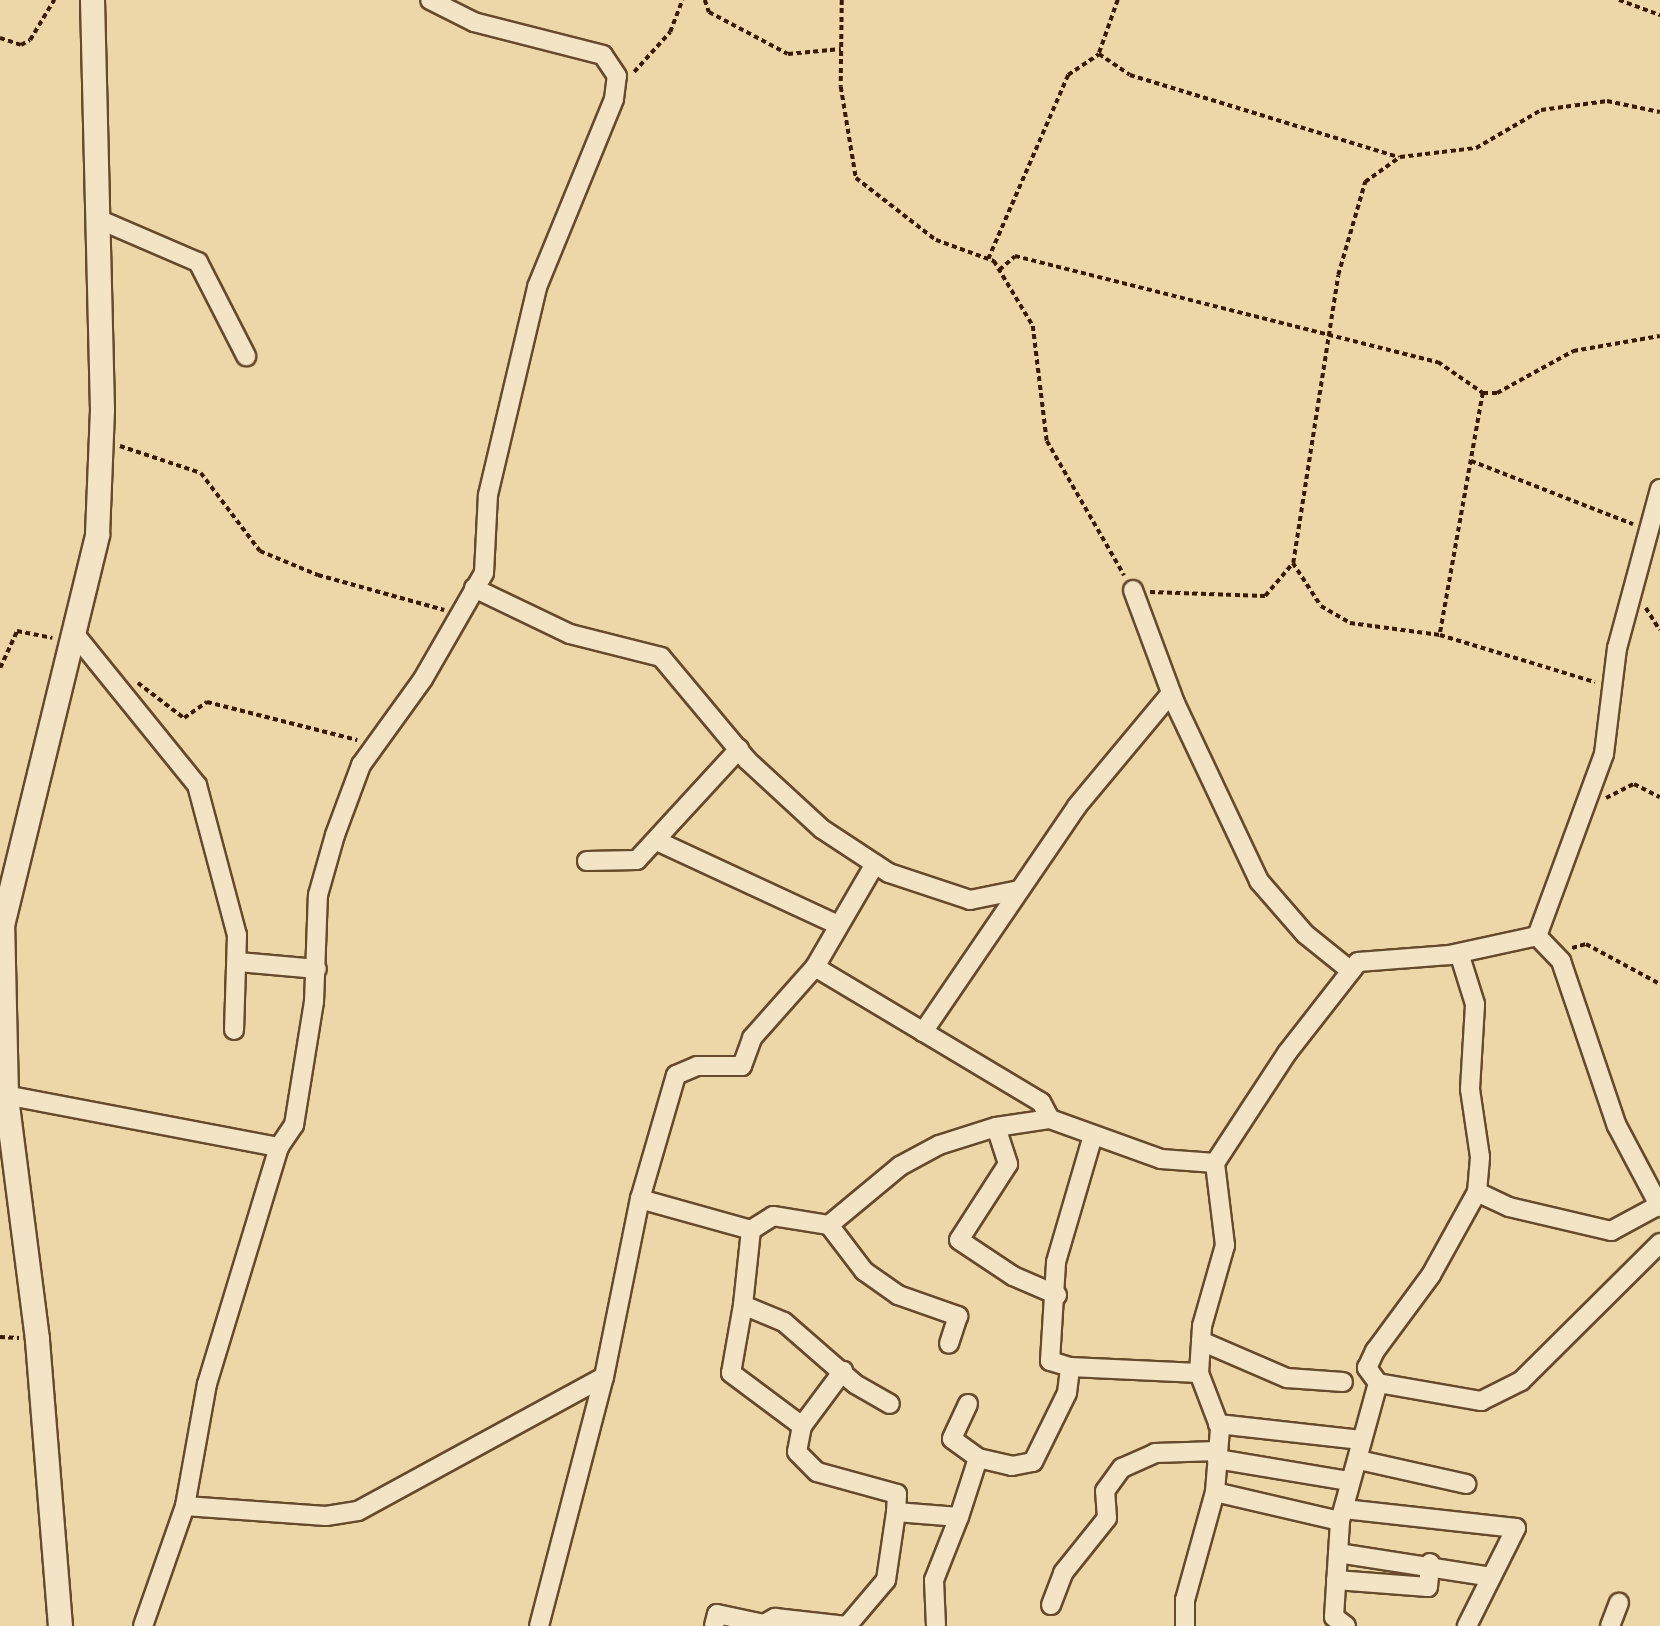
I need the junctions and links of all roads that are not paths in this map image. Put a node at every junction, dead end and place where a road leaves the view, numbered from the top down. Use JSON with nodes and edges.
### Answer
{"nodes":[{"id":1,"x":92,"y":0,"type":"edge"},
{"id":2,"x":430,"y":0,"type":"edge"},
{"id":3,"x":98,"y":219,"type":"junction"},
{"id":4,"x":246,"y":356,"type":"dead end"},
{"id":5,"x":1660,"y":489,"type":"edge"},
{"id":6,"x":474,"y":588,"type":"junction"},
{"id":7,"x":1133,"y":590,"type":"road end"},
{"id":8,"x":72,"y":637,"type":"junction"},
{"id":9,"x":1171,"y":693,"type":"junction"},
{"id":10,"x":739,"y":749,"type":"junction"},
{"id":11,"x":657,"y":841,"type":"junction"},
{"id":12,"x":587,"y":862,"type":"dead end"},
{"id":13,"x":875,"y":864,"type":"junction"},
{"id":14,"x":1018,"y":890,"type":"junction"},
{"id":15,"x":838,"y":925,"type":"junction"},
{"id":16,"x":1537,"y":936,"type":"junction"},
{"id":17,"x":1458,"y":953,"type":"junction"},
{"id":18,"x":239,"y":962,"type":"junction"},
{"id":19,"x":815,"y":967,"type":"junction"},
{"id":20,"x":317,"y":969,"type":"junction"},
{"id":21,"x":1351,"y":971,"type":"junction"},
{"id":22,"x":234,"y":1030,"type":"dead end"},
{"id":23,"x":923,"y":1032,"type":"junction"},
{"id":24,"x":3,"y":1095,"type":"edge"},
{"id":25,"x":1050,"y":1119,"type":"junction"},
{"id":26,"x":996,"y":1127,"type":"junction"},
{"id":27,"x":1092,"y":1139,"type":"junction"},
{"id":28,"x":279,"y":1147,"type":"junction"},
{"id":29,"x":1215,"y":1163,"type":"junction"},
{"id":30,"x":1477,"y":1192,"type":"junction"},
{"id":31,"x":640,"y":1199,"type":"junction"},
{"id":32,"x":1659,"y":1206,"type":"edge"},
{"id":33,"x":829,"y":1225,"type":"junction"},
{"id":34,"x":751,"y":1230,"type":"junction"},
{"id":35,"x":1660,"y":1243,"type":"edge"},
{"id":36,"x":1057,"y":1295,"type":"junction"},
{"id":37,"x":743,"y":1305,"type":"junction"},
{"id":38,"x":1201,"y":1341,"type":"junction"},
{"id":39,"x":948,"y":1344,"type":"dead end"},
{"id":40,"x":1070,"y":1367,"type":"junction"},
{"id":41,"x":843,"y":1371,"type":"junction"},
{"id":42,"x":1199,"y":1373,"type":"junction"},
{"id":43,"x":604,"y":1377,"type":"junction"},
{"id":44,"x":1343,"y":1382,"type":"dead end"},
{"id":45,"x":1378,"y":1383,"type":"junction"},
{"id":46,"x":890,"y":1404,"type":"dead end"},
{"id":47,"x":968,"y":1404,"type":"dead end"},
{"id":48,"x":1218,"y":1424,"type":"junction"},
{"id":49,"x":802,"y":1426,"type":"junction"},
{"id":50,"x":1361,"y":1440,"type":"junction"},
{"id":51,"x":1218,"y":1455,"type":"junction"},
{"id":52,"x":978,"y":1458,"type":"junction"},
{"id":53,"x":1359,"y":1460,"type":"junction"},
{"id":54,"x":1349,"y":1481,"type":"junction"},
{"id":55,"x":1466,"y":1484,"type":"dead end"},
{"id":56,"x":1215,"y":1492,"type":"junction"},
{"id":57,"x":185,"y":1506,"type":"junction"},
{"id":58,"x":896,"y":1512,"type":"junction"},
{"id":59,"x":1342,"y":1515,"type":"junction"},
{"id":60,"x":959,"y":1517,"type":"junction"},
{"id":61,"x":1338,"y":1553,"type":"junction"},
{"id":62,"x":1430,"y":1563,"type":"junction"},
{"id":63,"x":1491,"y":1577,"type":"junction"},
{"id":64,"x":1336,"y":1580,"type":"junction"},
{"id":65,"x":1619,"y":1603,"type":"dead end"},
{"id":66,"x":1051,"y":1605,"type":"dead end"},
{"id":67,"x":60,"y":1626,"type":"edge"},
{"id":68,"x":143,"y":1626,"type":"edge"},
{"id":69,"x":539,"y":1626,"type":"edge"},
{"id":70,"x":714,"y":1626,"type":"edge"},
{"id":71,"x":936,"y":1626,"type":"edge"},
{"id":72,"x":1185,"y":1626,"type":"edge"},
{"id":73,"x":1346,"y":1626,"type":"edge"},
{"id":74,"x":1467,"y":1626,"type":"edge"},
{"id":75,"x":1609,"y":1626,"type":"edge"}],
"edges":[{"from":1,"to":3,"type":"street"},
{"from":2,"to":6,"type":"street"},
{"from":3,"to":4,"type":"street"},
{"from":3,"to":8,"type":"street"},
{"from":5,"to":16,"type":"street"},
{"from":6,"to":10,"type":"street"},
{"from":6,"to":20,"type":"street"},
{"from":7,"to":9,"type":"street"},
{"from":8,"to":18,"type":"street"},
{"from":8,"to":24,"type":"street"},
{"from":9,"to":14,"type":"street"},
{"from":9,"to":21,"type":"street"},
{"from":10,"to":11,"type":"street"},
{"from":10,"to":13,"type":"street"},
{"from":11,"to":12,"type":"street"},
{"from":11,"to":15,"type":"street"},
{"from":13,"to":14,"type":"street"},
{"from":13,"to":15,"type":"street"},
{"from":14,"to":23,"type":"street"},
{"from":15,"to":19,"type":"street"},
{"from":16,"to":17,"type":"street"},
{"from":16,"to":32,"type":"street"},
{"from":17,"to":21,"type":"street"},
{"from":17,"to":30,"type":"street"},
{"from":18,"to":20,"type":"street"},
{"from":18,"to":22,"type":"street"},
{"from":19,"to":23,"type":"street"},
{"from":19,"to":31,"type":"street"},
{"from":20,"to":28,"type":"street"},
{"from":21,"to":29,"type":"street"},
{"from":23,"to":25,"type":"street"},
{"from":24,"to":28,"type":"street"},
{"from":24,"to":67,"type":"street"},
{"from":25,"to":26,"type":"street"},
{"from":25,"to":27,"type":"street"},
{"from":26,"to":33,"type":"street"},
{"from":26,"to":36,"type":"street"},
{"from":27,"to":29,"type":"street"},
{"from":27,"to":36,"type":"street"},
{"from":28,"to":57,"type":"street"},
{"from":29,"to":38,"type":"street"},
{"from":30,"to":32,"type":"street"},
{"from":30,"to":45,"type":"street"},
{"from":31,"to":34,"type":"street"},
{"from":31,"to":43,"type":"street"},
{"from":33,"to":34,"type":"street"},
{"from":33,"to":39,"type":"street"},
{"from":34,"to":37,"type":"street"},
{"from":35,"to":45,"type":"street"},
{"from":36,"to":40,"type":"street"},
{"from":37,"to":41,"type":"street"},
{"from":37,"to":49,"type":"street"},
{"from":38,"to":42,"type":"street"},
{"from":38,"to":44,"type":"street"},
{"from":40,"to":42,"type":"street"},
{"from":40,"to":52,"type":"street"},
{"from":41,"to":46,"type":"street"},
{"from":41,"to":49,"type":"street"},
{"from":42,"to":48,"type":"street"},
{"from":43,"to":57,"type":"street"},
{"from":43,"to":69,"type":"street"},
{"from":45,"to":50,"type":"street"},
{"from":47,"to":52,"type":"street"},
{"from":48,"to":50,"type":"street"},
{"from":48,"to":51,"type":"street"},
{"from":49,"to":58,"type":"street"},
{"from":50,"to":53,"type":"street"},
{"from":51,"to":54,"type":"street"},
{"from":51,"to":56,"type":"street"},
{"from":51,"to":66,"type":"street"},
{"from":52,"to":60,"type":"street"},
{"from":53,"to":54,"type":"street"},
{"from":53,"to":55,"type":"street"},
{"from":54,"to":59,"type":"street"},
{"from":56,"to":59,"type":"street"},
{"from":56,"to":72,"type":"street"},
{"from":57,"to":68,"type":"street"},
{"from":58,"to":60,"type":"street"},
{"from":58,"to":70,"type":"street"},
{"from":59,"to":61,"type":"street"},
{"from":59,"to":63,"type":"street"},
{"from":60,"to":71,"type":"street"},
{"from":61,"to":62,"type":"street"},
{"from":61,"to":64,"type":"street"},
{"from":62,"to":63,"type":"street"},
{"from":62,"to":64,"type":"street"},
{"from":63,"to":74,"type":"street"},
{"from":64,"to":73,"type":"street"},
{"from":65,"to":75,"type":"street"}]}
